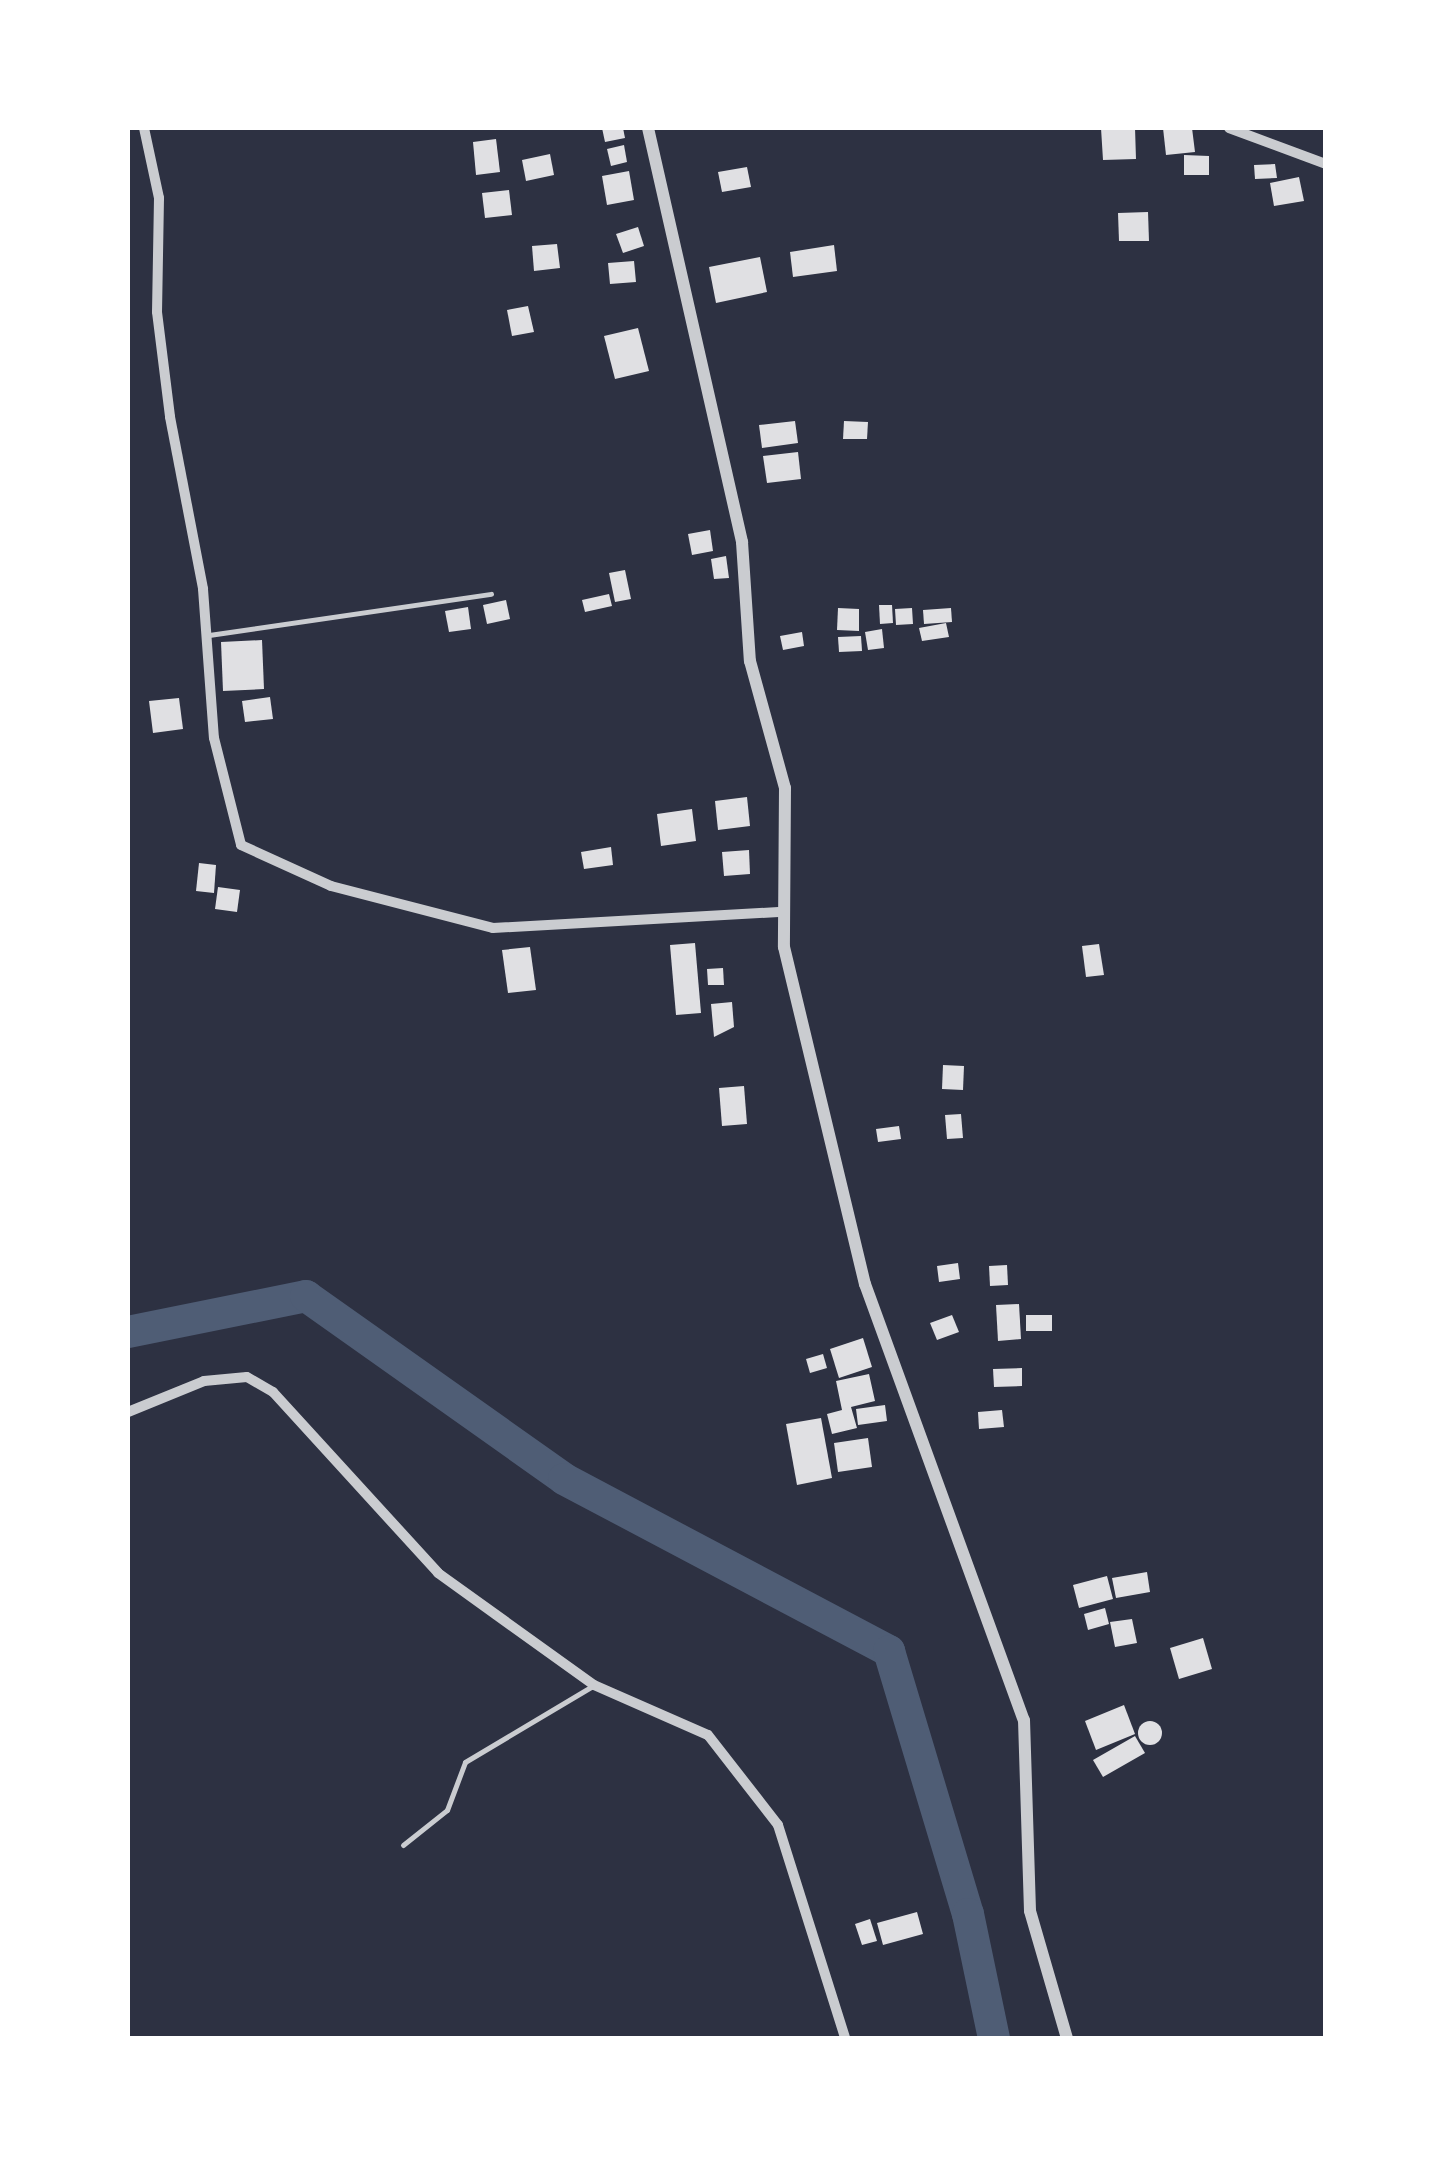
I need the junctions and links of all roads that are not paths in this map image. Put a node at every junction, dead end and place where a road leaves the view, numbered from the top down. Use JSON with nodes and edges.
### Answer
{"nodes":[{"id":1,"x":144,"y":128,"type":"edge"},
{"id":2,"x":648,"y":128,"type":"edge"},
{"id":3,"x":1229,"y":128,"type":"edge"},
{"id":4,"x":1326,"y":164,"type":"edge"},
{"id":5,"x":492,"y":594,"type":"dead end"},
{"id":6,"x":206,"y":635,"type":"junction"},
{"id":7,"x":779,"y":912,"type":"junction"},
{"id":8,"x":128,"y":1412,"type":"edge"},
{"id":9,"x":594,"y":1685,"type":"junction"},
{"id":10,"x":403,"y":1846,"type":"dead end"},
{"id":11,"x":845,"y":2038,"type":"edge"},
{"id":12,"x":1068,"y":2038,"type":"edge"}],
"edges":[{"from":1,"to":6,"type":"street"},
{"from":2,"to":7,"type":"street"},
{"from":3,"to":4,"type":"street"},
{"from":5,"to":6,"type":"lane"},
{"from":6,"to":7,"type":"street"},
{"from":7,"to":12,"type":"street"},
{"from":8,"to":9,"type":"street"},
{"from":9,"to":10,"type":"lane"},
{"from":9,"to":11,"type":"street"}]}
